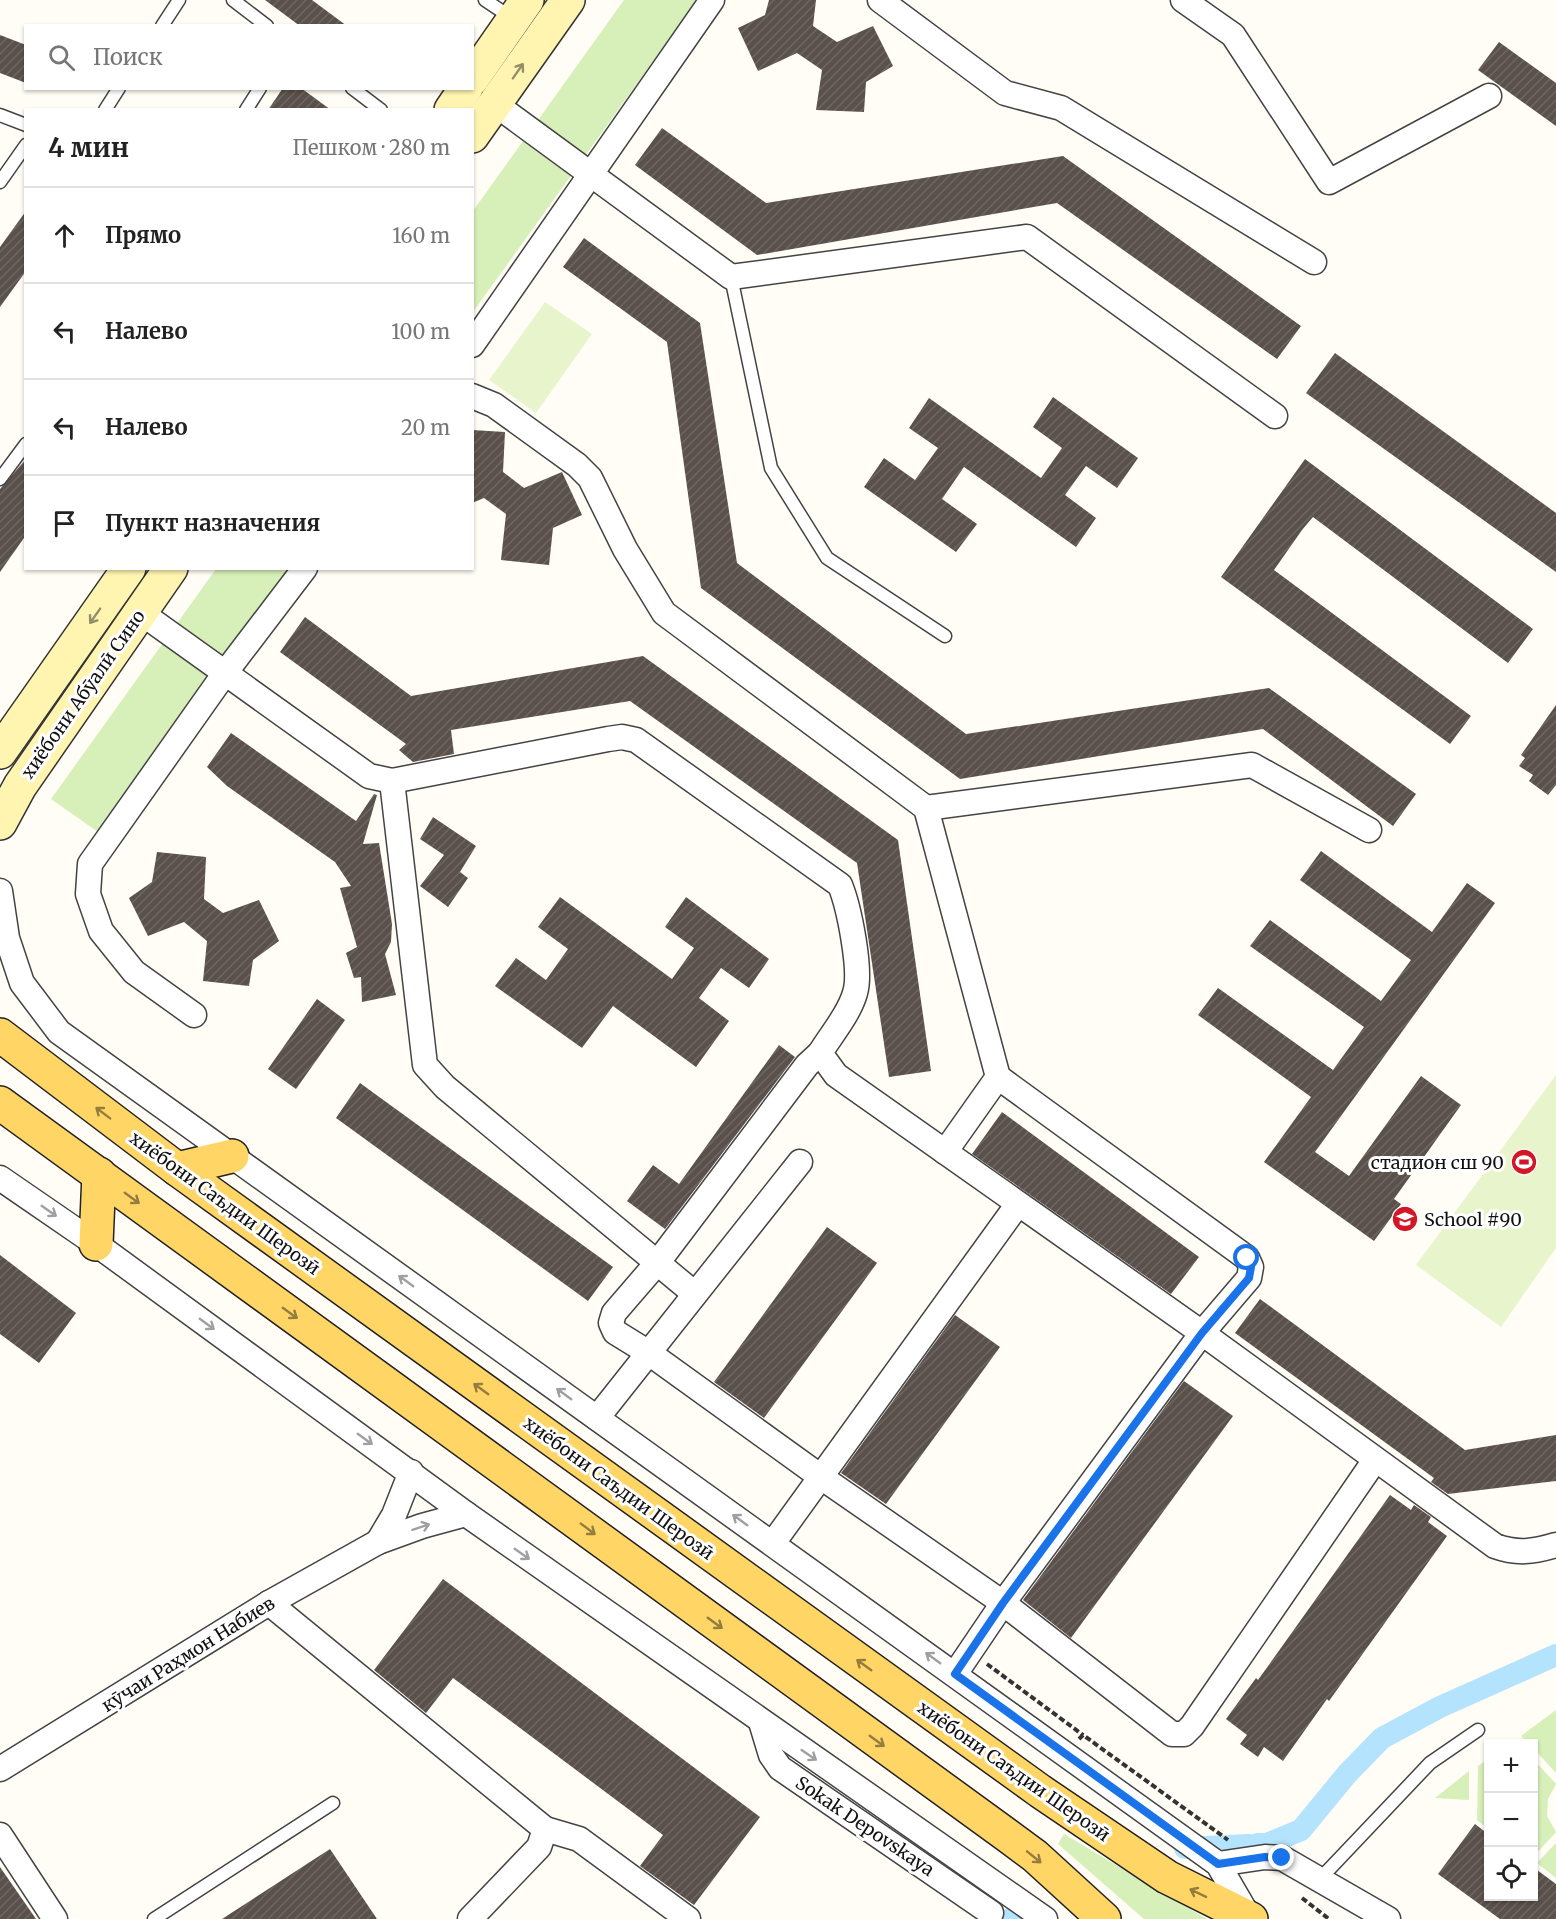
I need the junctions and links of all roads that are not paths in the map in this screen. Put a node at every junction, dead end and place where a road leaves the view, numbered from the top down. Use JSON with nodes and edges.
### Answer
{"nodes":[{"id":1,"x":179,"y":0,"type":"edge"},
{"id":2,"x":233,"y":0,"type":"edge"},
{"id":3,"x":485,"y":0,"type":"edge"},
{"id":4,"x":568,"y":0,"type":"edge"},
{"id":5,"x":712,"y":0,"type":"edge"},
{"id":6,"x":880,"y":0,"type":"edge"},
{"id":7,"x":1190,"y":2,"type":"edge"},
{"id":8,"x":520,"y":10,"type":"edge"},
{"id":9,"x":163,"y":24,"type":"edge"},
{"id":10,"x":264,"y":24,"type":"edge"},
{"id":11,"x":474,"y":76,"type":"edge"},
{"id":12,"x":118,"y":90,"type":"edge"},
{"id":13,"x":259,"y":90,"type":"edge"},
{"id":14,"x":355,"y":90,"type":"edge"},
{"id":15,"x":465,"y":90,"type":"edge"},
{"id":16,"x":1489,"y":96,"type":"dead end"},
{"id":17,"x":495,"y":104,"type":"junction"},
{"id":18,"x":106,"y":108,"type":"edge"},
{"id":19,"x":247,"y":108,"type":"edge"},
{"id":20,"x":379,"y":108,"type":"edge"},
{"id":21,"x":452,"y":108,"type":"edge"},
{"id":22,"x":0,"y":116,"type":"edge"},
{"id":23,"x":24,"y":124,"type":"edge"},
{"id":24,"x":474,"y":133,"type":"edge"},
{"id":25,"x":24,"y":148,"type":"edge"},
{"id":26,"x":591,"y":174,"type":"junction"},
{"id":27,"x":0,"y":182,"type":"edge"},
{"id":28,"x":1314,"y":262,"type":"dead end"},
{"id":29,"x":731,"y":277,"type":"junction"},
{"id":30,"x":474,"y":342,"type":"edge"},
{"id":31,"x":474,"y":397,"type":"edge"},
{"id":32,"x":1275,"y":416,"type":"dead end"},
{"id":33,"x":24,"y":447,"type":"edge"},
{"id":34,"x":0,"y":479,"type":"edge"},
{"id":35,"x":128,"y":570,"type":"edge"},
{"id":36,"x":170,"y":570,"type":"edge"},
{"id":37,"x":303,"y":570,"type":"edge"},
{"id":38,"x":140,"y":612,"type":"junction"},
{"id":39,"x":945,"y":636,"type":"dead end"},
{"id":40,"x":225,"y":674,"type":"junction"},
{"id":41,"x":0,"y":752,"type":"edge"},
{"id":42,"x":392,"y":781,"type":"junction"},
{"id":43,"x":926,"y":808,"type":"junction"},
{"id":44,"x":0,"y":823,"type":"edge"},
{"id":45,"x":1369,"y":830,"type":"dead end"},
{"id":46,"x":0,"y":891,"type":"edge"},
{"id":47,"x":194,"y":1015,"type":"dead end"},
{"id":48,"x":0,"y":1035,"type":"edge"},
{"id":49,"x":820,"y":1053,"type":"junction"},
{"id":50,"x":998,"y":1077,"type":"junction"},
{"id":51,"x":0,"y":1103,"type":"edge"},
{"id":52,"x":945,"y":1152,"type":"junction"},
{"id":53,"x":232,"y":1156,"type":"junction"},
{"id":54,"x":800,"y":1162,"type":"dead end"},
{"id":55,"x":177,"y":1169,"type":"junction"},
{"id":56,"x":99,"y":1174,"type":"junction"},
{"id":57,"x":0,"y":1178,"type":"edge"},
{"id":58,"x":1018,"y":1204,"type":"junction"},
{"id":59,"x":96,"y":1244,"type":"junction"},
{"id":60,"x":658,"y":1262,"type":"junction"},
{"id":61,"x":695,"y":1294,"type":"junction"},
{"id":62,"x":1202,"y":1333,"type":"junction"},
{"id":63,"x":649,"y":1353,"type":"junction"},
{"id":64,"x":597,"y":1418,"type":"junction"},
{"id":65,"x":1375,"y":1460,"type":"junction"},
{"id":66,"x":411,"y":1472,"type":"junction"},
{"id":67,"x":821,"y":1477,"type":"junction"},
{"id":68,"x":466,"y":1514,"type":"junction"},
{"id":69,"x":378,"y":1542,"type":"junction"},
{"id":70,"x":773,"y":1544,"type":"junction"},
{"id":71,"x":1556,"y":1545,"type":"edge"},
{"id":72,"x":269,"y":1603,"type":"junction"},
{"id":73,"x":1003,"y":1603,"type":"junction"},
{"id":74,"x":955,"y":1674,"type":"junction"},
{"id":75,"x":761,"y":1722,"type":"junction"},
{"id":76,"x":1478,"y":1730,"type":"dead end"},
{"id":77,"x":0,"y":1769,"type":"edge"},
{"id":78,"x":333,"y":1803,"type":"dead end"},
{"id":79,"x":545,"y":1829,"type":"junction"},
{"id":80,"x":0,"y":1835,"type":"edge"},
{"id":81,"x":1218,"y":1864,"type":"junction"},
{"id":82,"x":1319,"y":1880,"type":"junction"},
{"id":83,"x":1007,"y":1891,"type":"junction"},
{"id":84,"x":986,"y":1916,"type":"edge"},
{"id":85,"x":55,"y":1919,"type":"edge"},
{"id":86,"x":154,"y":1919,"type":"edge"},
{"id":87,"x":470,"y":1919,"type":"edge"},
{"id":88,"x":688,"y":1919,"type":"edge"},
{"id":89,"x":1045,"y":1919,"type":"edge"},
{"id":90,"x":1104,"y":1919,"type":"edge"},
{"id":91,"x":1251,"y":1919,"type":"edge"},
{"id":92,"x":1388,"y":1919,"type":"edge"}],
"edges":[{"from":1,"to":9,"type":"lane"},
{"from":2,"to":10,"type":"lane"},
{"from":3,"to":8,"type":"lane"},
{"from":17,"to":4,"type":"main road","one_way":true},
{"from":5,"to":26,"type":"street"},
{"from":6,"to":28,"type":"street"},
{"from":7,"to":16,"type":"street"},
{"from":8,"to":11,"type":"main road"},
{"from":12,"to":18,"type":"lane"},
{"from":13,"to":19,"type":"lane"},
{"from":14,"to":20,"type":"lane"},
{"from":15,"to":21,"type":"main road"},
{"from":17,"to":24,"type":"main road"},
{"from":17,"to":26,"type":"street"},
{"from":22,"to":23,"type":"lane"},
{"from":25,"to":27,"type":"lane"},
{"from":26,"to":29,"type":"street"},
{"from":26,"to":30,"type":"street"},
{"from":29,"to":32,"type":"street"},
{"from":29,"to":39,"type":"lane"},
{"from":31,"to":43,"type":"street"},
{"from":33,"to":34,"type":"lane"},
{"from":35,"to":41,"type":"main road","name":"хиёбони Абӯалӣ Сино","one_way":true},
{"from":36,"to":38,"type":"main road","name":"хиёбони Абӯалӣ Сино"},
{"from":37,"to":40,"type":"street"},
{"from":38,"to":40,"type":"street"},
{"from":38,"to":44,"type":"main road","name":"хиёбони Абӯалӣ Сино"},
{"from":40,"to":42,"type":"street"},
{"from":40,"to":47,"type":"street"},
{"from":42,"to":49,"type":"street"},
{"from":42,"to":60,"type":"street"},
{"from":43,"to":45,"type":"street"},
{"from":43,"to":50,"type":"street"},
{"from":46,"to":53,"type":"street"},
{"from":55,"to":48,"type":"main road","name":"хиёбони Саъдии Шерозӣ","one_way":true},
{"from":49,"to":52,"type":"street"},
{"from":49,"to":60,"type":"street"},
{"from":50,"to":52,"type":"street"},
{"from":50,"to":62,"type":"street"},
{"from":51,"to":56,"type":"main road"},
{"from":52,"to":58,"type":"street"},
{"from":53,"to":55,"type":"main road"},
{"from":64,"to":53,"type":"street","one_way":true},
{"from":54,"to":61,"type":"street"},
{"from":91,"to":55,"type":"main road","name":"хиёбони Саъдии Шерозӣ","one_way":true},
{"from":56,"to":59,"type":"main road"},
{"from":56,"to":90,"type":"main road","one_way":true},
{"from":57,"to":59,"type":"street","one_way":true},
{"from":58,"to":62,"type":"street"},
{"from":58,"to":67,"type":"street"},
{"from":59,"to":66,"type":"street","one_way":true},
{"from":60,"to":61,"type":"street"},
{"from":60,"to":63,"type":"street"},
{"from":61,"to":63,"type":"street"},
{"from":62,"to":65,"type":"street"},
{"from":62,"to":73,"type":"street"},
{"from":63,"to":64,"type":"street"},
{"from":63,"to":67,"type":"street"},
{"from":70,"to":64,"type":"street","one_way":true},
{"from":65,"to":71,"type":"street"},
{"from":65,"to":73,"type":"street"},
{"from":66,"to":68,"type":"street"},
{"from":66,"to":69,"type":"street"},
{"from":67,"to":70,"type":"street"},
{"from":67,"to":73,"type":"street"},
{"from":69,"to":68,"type":"street","name":"кӯчаи Раҳмон Набиев","one_way":true},
{"from":68,"to":75,"type":"street","one_way":true},
{"from":69,"to":72,"type":"street","name":"кӯчаи Раҳмон Набиев"},
{"from":74,"to":70,"type":"street","one_way":true},
{"from":72,"to":77,"type":"street","name":"кӯчаи Раҳмон Набиев"},
{"from":72,"to":79,"type":"street"},
{"from":73,"to":74,"type":"street"},
{"from":74,"to":81,"type":"street"},
{"from":75,"to":83,"type":"street","one_way":true},
{"from":75,"to":84,"type":"street","name":"Sokak Depovskaya"},
{"from":76,"to":82,"type":"lane"},
{"from":78,"to":86,"type":"lane"},
{"from":79,"to":87,"type":"street"},
{"from":79,"to":88,"type":"street"},
{"from":80,"to":85,"type":"street"},
{"from":81,"to":82,"type":"street"},
{"from":81,"to":91,"type":"street"},
{"from":82,"to":92,"type":"street"},
{"from":83,"to":84,"type":"street"},
{"from":83,"to":89,"type":"street"}]}
